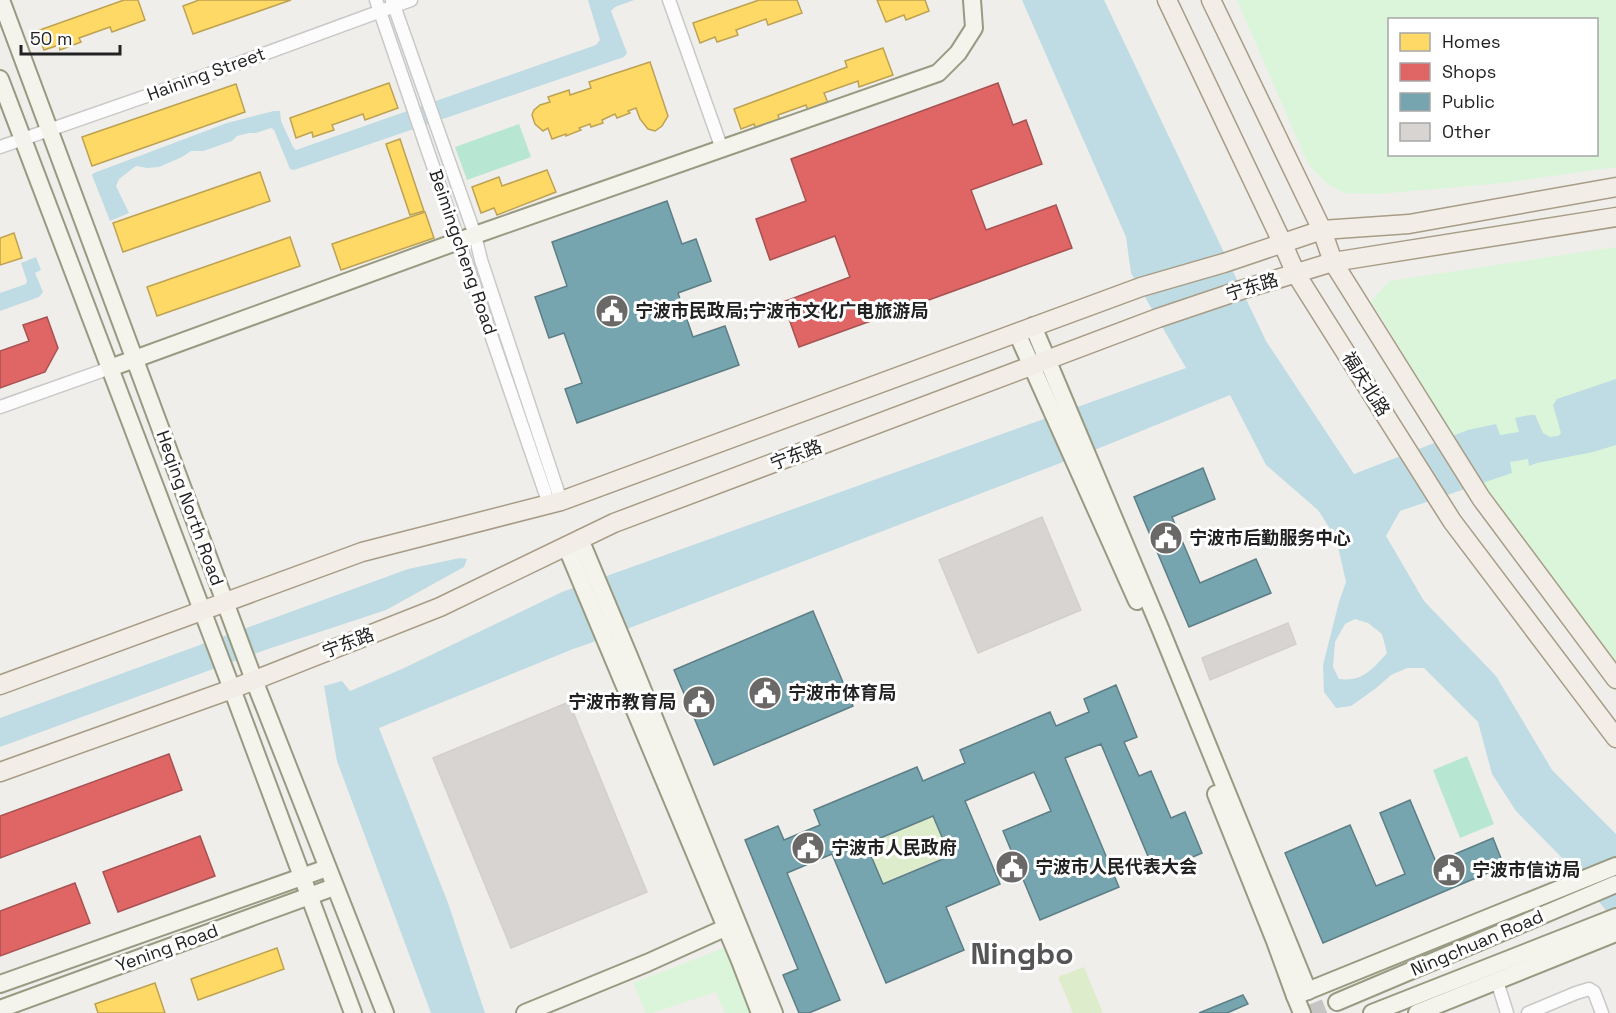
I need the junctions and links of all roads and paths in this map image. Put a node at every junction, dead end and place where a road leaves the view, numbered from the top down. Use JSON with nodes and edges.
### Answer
{"nodes":[{"id":1,"x":1,"y":0,"type":"edge"},
{"id":2,"x":411,"y":0,"type":"edge"},
{"id":3,"x":669,"y":0,"type":"edge"},
{"id":4,"x":972,"y":0,"type":"edge"},
{"id":5,"x":1167,"y":0,"type":"edge"},
{"id":6,"x":1211,"y":0,"type":"edge"},
{"id":7,"x":392,"y":3,"type":"edge"},
{"id":8,"x":378,"y":6,"type":"edge"},
{"id":9,"x":0,"y":79,"type":"edge"},
{"id":10,"x":49,"y":130,"type":"junction"},
{"id":11,"x":23,"y":139,"type":"junction"},
{"id":12,"x":0,"y":147,"type":"edge"},
{"id":13,"x":722,"y":149,"type":"junction"},
{"id":14,"x":1616,"y":187,"type":"edge"},
{"id":15,"x":1616,"y":217,"type":"edge"},
{"id":16,"x":1322,"y":230,"type":"junction"},
{"id":17,"x":467,"y":238,"type":"junction"},
{"id":18,"x":1282,"y":242,"type":"junction"},
{"id":19,"x":1333,"y":262,"type":"junction"},
{"id":20,"x":1296,"y":274,"type":"junction"},
{"id":21,"x":1025,"y":330,"type":"junction"},
{"id":22,"x":135,"y":359,"type":"junction"},
{"id":23,"x":1039,"y":363,"type":"junction"},
{"id":24,"x":110,"y":368,"type":"junction"},
{"id":25,"x":0,"y":407,"type":"edge"},
{"id":26,"x":555,"y":502,"type":"junction"},
{"id":27,"x":573,"y":543,"type":"junction"},
{"id":28,"x":226,"y":603,"type":"junction"},
{"id":29,"x":202,"y":612,"type":"junction"},
{"id":30,"x":1616,"y":679,"type":"edge"},
{"id":31,"x":254,"y":680,"type":"junction"},
{"id":32,"x":0,"y":686,"type":"edge"},
{"id":33,"x":232,"y":688,"type":"junction"},
{"id":34,"x":1616,"y":738,"type":"edge"},
{"id":35,"x":0,"y":772,"type":"edge"},
{"id":36,"x":1616,"y":866,"type":"edge"},
{"id":37,"x":327,"y":868,"type":"junction"},
{"id":38,"x":302,"y":877,"type":"junction"},
{"id":39,"x":1616,"y":884,"type":"edge"},
{"id":40,"x":334,"y":887,"type":"junction"},
{"id":41,"x":309,"y":896,"type":"junction"},
{"id":42,"x":1615,"y":923,"type":"edge"},
{"id":43,"x":733,"y":930,"type":"junction"},
{"id":44,"x":1497,"y":981,"type":"junction"},
{"id":45,"x":0,"y":984,"type":"edge"},
{"id":46,"x":1302,"y":994,"type":"junction"},
{"id":47,"x":1337,"y":1002,"type":"tunnel mouth"},
{"id":48,"x":0,"y":1009,"type":"edge"},
{"id":49,"x":353,"y":1013,"type":"edge"},
{"id":50,"x":385,"y":1013,"type":"edge"},
{"id":51,"x":525,"y":1013,"type":"edge"},
{"id":52,"x":550,"y":1013,"type":"edge"},
{"id":53,"x":760,"y":1013,"type":"edge"},
{"id":54,"x":774,"y":1013,"type":"edge"},
{"id":55,"x":1302,"y":1013,"type":"edge"},
{"id":56,"x":1372,"y":1013,"type":"edge"},
{"id":57,"x":1417,"y":1013,"type":"edge"},
{"id":58,"x":1508,"y":1013,"type":"edge"},
{"id":59,"x":1528,"y":1013,"type":"edge"},
{"id":60,"x":1602,"y":1013,"type":"edge"}],
"edges":[{"from":1,"to":10,"type":"street","name":"Heqing North Road"},
{"from":2,"to":7,"type":"street","name":"Haining Street"},
{"from":3,"to":13,"type":"street"},
{"from":4,"to":13,"type":"street"},
{"from":5,"to":18,"type":"main road","name":"福庆北路"},
{"from":6,"to":16,"type":"main road","name":"福庆北路"},
{"from":7,"to":8,"type":"street","name":"Haining Street"},
{"from":7,"to":17,"type":"street","name":"Beimingcheng Road"},
{"from":8,"to":10,"type":"street","name":"Haining Street"},
{"from":8,"to":17,"type":"street","name":"Beimingcheng Road"},
{"from":9,"to":11,"type":"street","name":"Heqing North Road"},
{"from":10,"to":11,"type":"street","name":"Haining Street"},
{"from":10,"to":22,"type":"street","name":"Heqing North Road"},
{"from":11,"to":12,"type":"street","name":"Haining Street"},
{"from":11,"to":24,"type":"street","name":"Heqing North Road"},
{"from":13,"to":17,"type":"street"},
{"from":14,"to":16,"type":"main road","name":"宁东路"},
{"from":15,"to":19,"type":"main road","name":"宁东路"},
{"from":16,"to":18,"type":"main road","name":"宁东路"},
{"from":16,"to":19,"type":"main road","name":"福庆北路"},
{"from":17,"to":22,"type":"street"},
{"from":17,"to":26,"type":"street","name":"Beimingcheng Road"},
{"from":18,"to":20,"type":"main road","name":"福庆北路"},
{"from":18,"to":21,"type":"main road","name":"宁东路"},
{"from":19,"to":20,"type":"main road","name":"宁东路"},
{"from":19,"to":30,"type":"main road","name":"福庆北路"},
{"from":20,"to":23,"type":"main road","name":"宁东路"},
{"from":20,"to":34,"type":"main road","name":"福庆北路"},
{"from":21,"to":23,"type":"street"},
{"from":21,"to":26,"type":"main road","name":"宁东路"},
{"from":22,"to":24,"type":"street"},
{"from":22,"to":28,"type":"street","name":"Heqing North Road"},
{"from":23,"to":27,"type":"main road","name":"宁东路"},
{"from":23,"to":46,"type":"street"},
{"from":24,"to":25,"type":"street"},
{"from":24,"to":29,"type":"street","name":"Heqing North Road"},
{"from":26,"to":28,"type":"main road","name":"宁东路"},
{"from":27,"to":31,"type":"main road","name":"宁东路"},
{"from":27,"to":43,"type":"street"},
{"from":28,"to":29,"type":"main road","name":"宁东路"},
{"from":28,"to":31,"type":"street","name":"Heqing North Road"},
{"from":29,"to":32,"type":"main road","name":"宁东路"},
{"from":29,"to":33,"type":"street","name":"Heqing North Road"},
{"from":31,"to":33,"type":"main road","name":"宁东路"},
{"from":31,"to":37,"type":"street","name":"Heqing North Road"},
{"from":33,"to":35,"type":"main road","name":"宁东路"},
{"from":33,"to":38,"type":"street","name":"Heqing North Road"},
{"from":36,"to":46,"type":"street"},
{"from":37,"to":38,"type":"street","name":"Yening Road"},
{"from":37,"to":40,"type":"street","name":"Heqing North Road"},
{"from":38,"to":41,"type":"street","name":"Heqing North Road"},
{"from":38,"to":45,"type":"street","name":"Yening Road"},
{"from":39,"to":47,"type":"street","name":"Ningchuan Road"},
{"from":40,"to":41,"type":"street","name":"Yening Road"},
{"from":40,"to":50,"type":"street","name":"Heqing North Road"},
{"from":41,"to":48,"type":"street","name":"Yening Road"},
{"from":41,"to":49,"type":"street","name":"Heqing North Road"},
{"from":42,"to":44,"type":"street"},
{"from":42,"to":56,"type":"street","name":"Ningchuan Road"},
{"from":43,"to":51,"type":"street"},
{"from":43,"to":52,"type":"street"},
{"from":43,"to":53,"type":"street"},
{"from":43,"to":54,"type":"street"},
{"from":44,"to":57,"type":"street"},
{"from":44,"to":58,"type":"street"},
{"from":46,"to":55,"type":"street"},
{"from":59,"to":60,"type":"street"}]}
